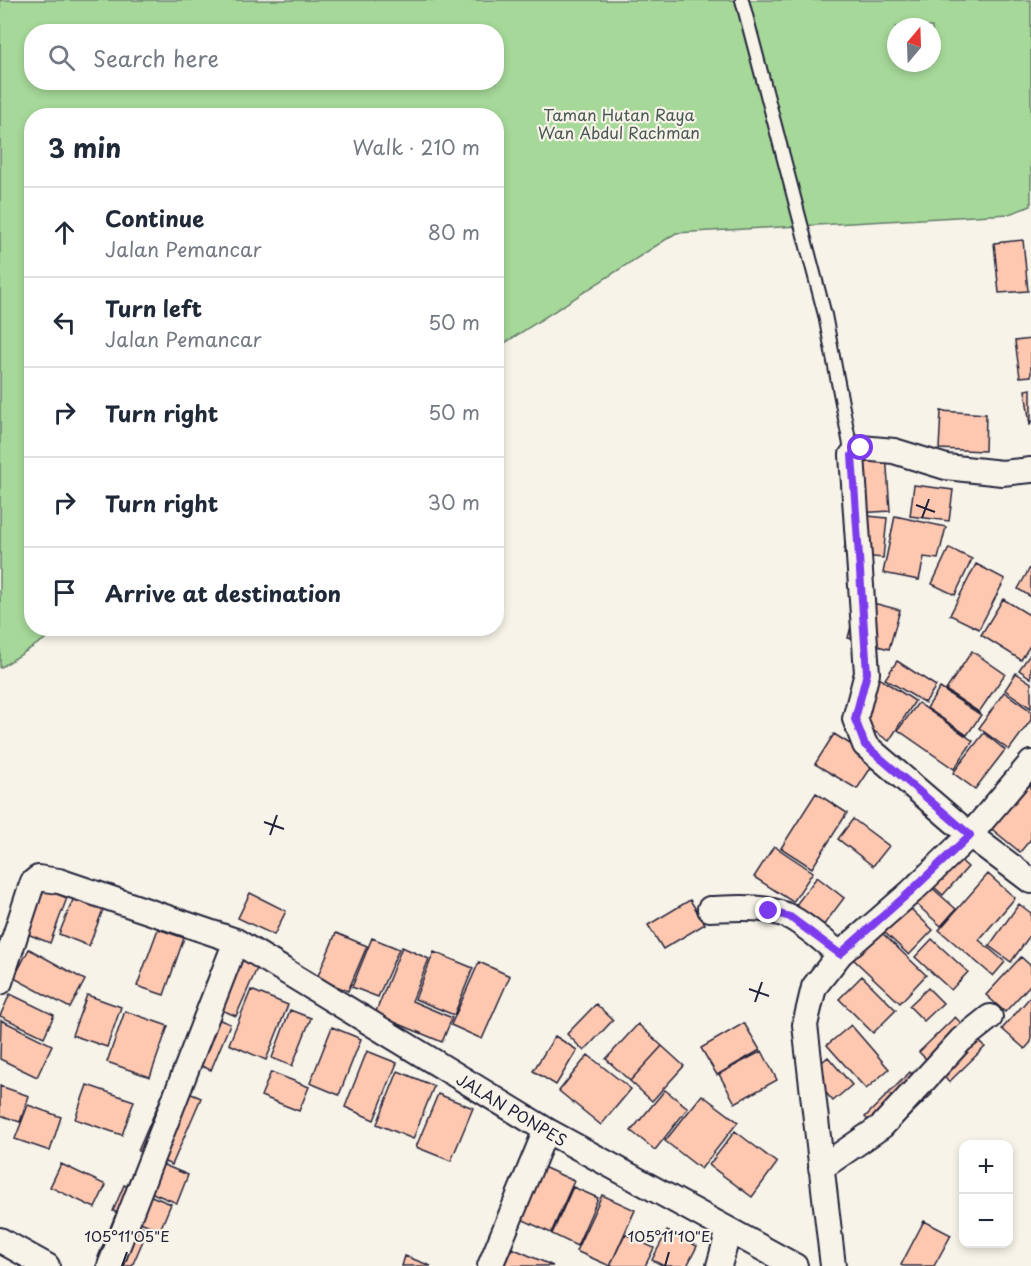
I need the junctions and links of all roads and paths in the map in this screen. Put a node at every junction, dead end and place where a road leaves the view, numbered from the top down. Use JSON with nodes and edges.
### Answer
{"nodes":[{"id":1,"x":742,"y":0,"type":"edge"},
{"id":2,"x":852,"y":455,"type":"junction"},
{"id":3,"x":1031,"y":470,"type":"edge"},
{"id":4,"x":1031,"y":763,"type":"edge"},
{"id":5,"x":970,"y":835,"type":"junction"},
{"id":6,"x":1031,"y":880,"type":"edge"},
{"id":7,"x":710,"y":909,"type":"dead end"},
{"id":8,"x":236,"y":941,"type":"junction"},
{"id":9,"x":840,"y":954,"type":"junction"},
{"id":10,"x":0,"y":982,"type":"edge"},
{"id":11,"x":990,"y":1017,"type":"dead end"},
{"id":12,"x":546,"y":1130,"type":"junction"},
{"id":13,"x":821,"y":1168,"type":"junction"},
{"id":14,"x":729,"y":1230,"type":"junction"},
{"id":15,"x":0,"y":1240,"type":"edge"},
{"id":16,"x":47,"y":1266,"type":"edge"},
{"id":17,"x":110,"y":1266,"type":"edge"},
{"id":18,"x":490,"y":1266,"type":"edge"},
{"id":19,"x":719,"y":1266,"type":"edge"},
{"id":20,"x":795,"y":1266,"type":"edge"},
{"id":21,"x":833,"y":1266,"type":"edge"}],
"edges":[{"from":1,"to":2,"type":"lane"},
{"from":2,"to":3,"type":"street"},
{"from":2,"to":5,"type":"street"},
{"from":4,"to":5,"type":"street"},
{"from":5,"to":6,"type":"street"},
{"from":5,"to":9,"type":"street"},
{"from":7,"to":9,"type":"street"},
{"from":8,"to":10,"type":"street","name":"JALAN PONPES"},
{"from":8,"to":12,"type":"street","name":"JALAN PONPES"},
{"from":8,"to":17,"type":"street"},
{"from":9,"to":13,"type":"street"},
{"from":11,"to":13,"type":"street"},
{"from":12,"to":14,"type":"street","name":"JALAN PONPES"},
{"from":12,"to":18,"type":"street"},
{"from":13,"to":21,"type":"street"},
{"from":14,"to":19,"type":"street"},
{"from":14,"to":20,"type":"street","name":"JALAN PONPES"},
{"from":15,"to":16,"type":"street"}]}
